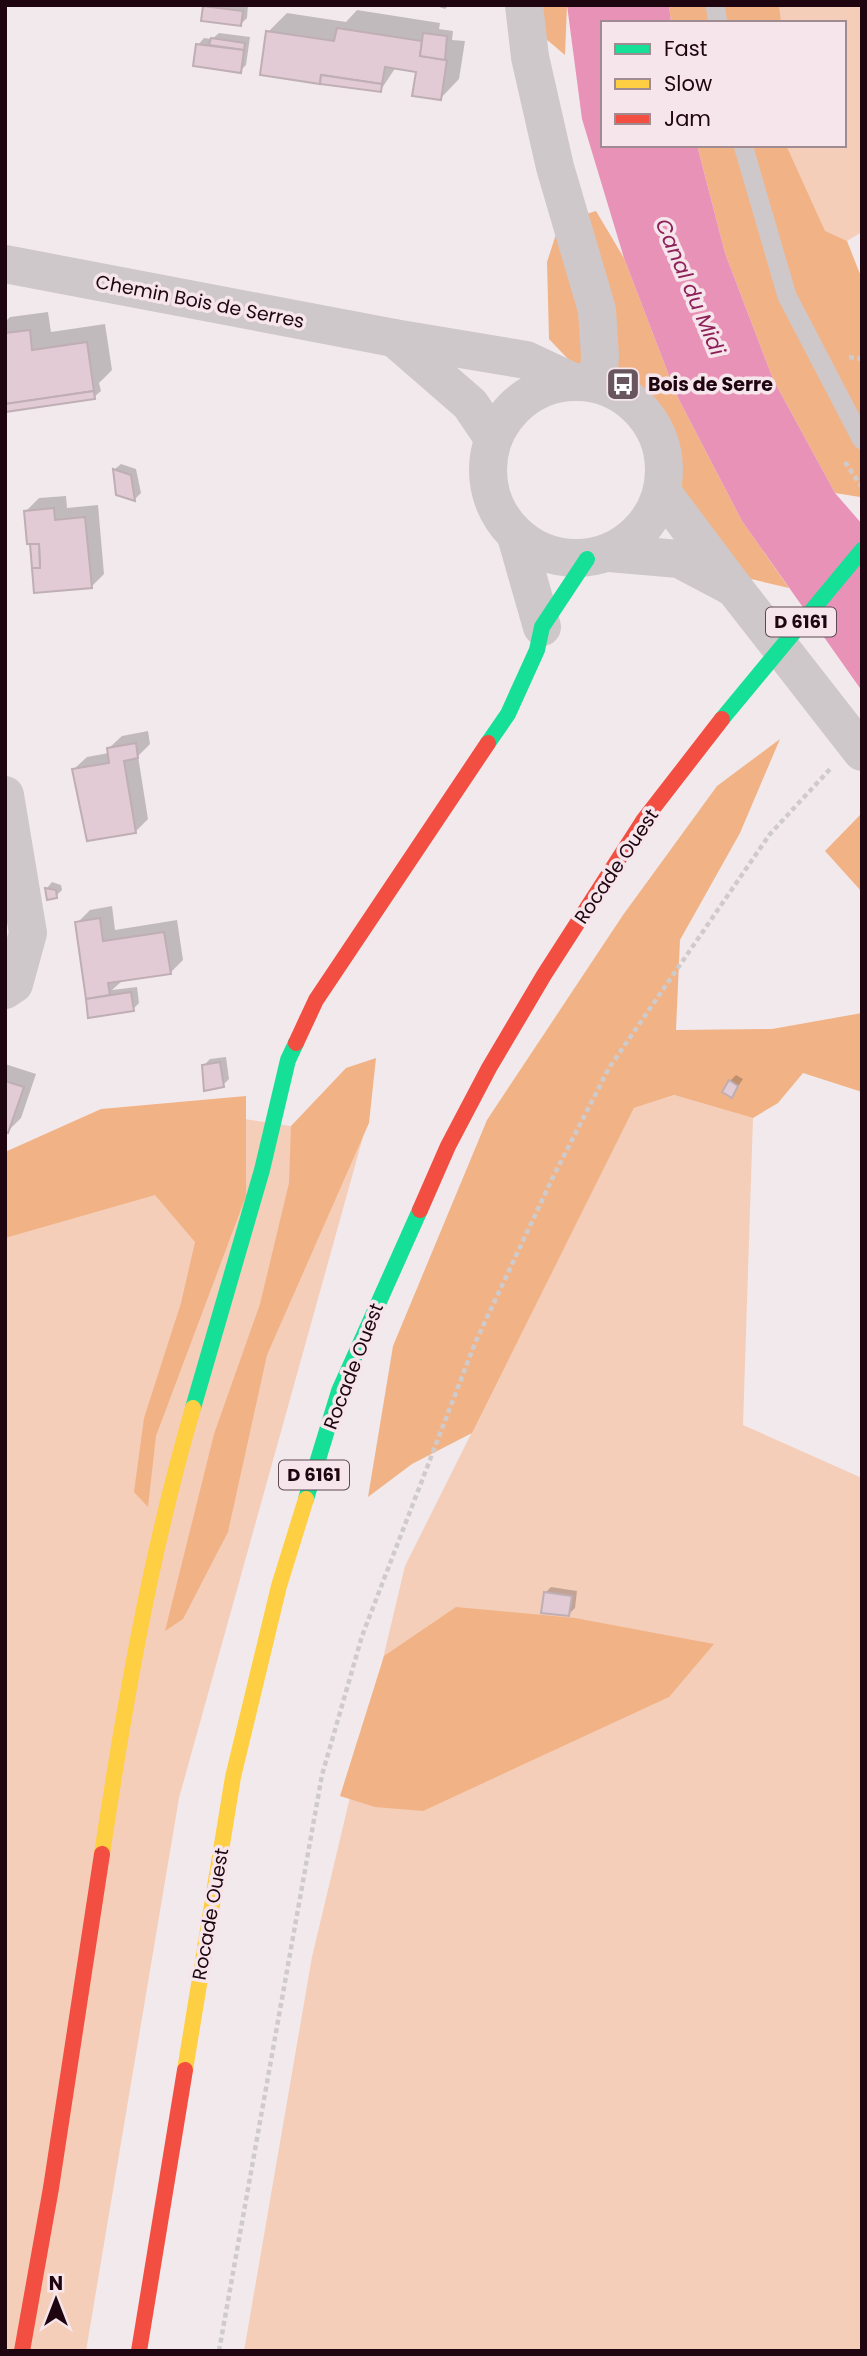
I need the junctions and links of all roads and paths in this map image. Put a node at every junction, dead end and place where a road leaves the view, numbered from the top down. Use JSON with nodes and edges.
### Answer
{"nodes":[{"id":1,"x":524,"y":5,"type":"edge"},
{"id":2,"x":743,"y":147,"type":"edge"},
{"id":3,"x":5,"y":264,"type":"edge"},
{"id":4,"x":394,"y":338,"type":"junction"},
{"id":5,"x":585,"y":383,"type":"junction"},
{"id":6,"x":493,"y":438,"type":"junction"},
{"id":7,"x":862,"y":440,"type":"edge"},
{"id":8,"x":662,"y":492,"type":"junction"},
{"id":9,"x":516,"y":536,"type":"junction"},
{"id":10,"x":862,"y":550,"type":"edge"},
{"id":11,"x":598,"y":556,"type":"junction"},
{"id":12,"x":734,"y":588,"type":"junction"},
{"id":13,"x":542,"y":627,"type":"junction"},
{"id":14,"x":858,"y":747,"type":"edge"},
{"id":15,"x":5,"y":795,"type":"edge"},
{"id":16,"x":5,"y":990,"type":"edge"},
{"id":17,"x":23,"y":2351,"type":"edge"},
{"id":18,"x":139,"y":2351,"type":"edge"},
{"id":19,"x":219,"y":2351,"type":"edge"}],
"edges":[{"from":1,"to":5,"type":"street"},
{"from":2,"to":7,"type":"lane"},
{"from":3,"to":4,"type":"street","name":"Chemin Bois de Serres"},
{"from":4,"to":5,"type":"street","name":"Chemin Bois de Serres"},
{"from":4,"to":6,"type":"street"},
{"from":5,"to":6,"type":"street"},
{"from":5,"to":8,"type":"street"},
{"from":6,"to":9,"type":"street"},
{"from":8,"to":11,"type":"street"},
{"from":8,"to":12,"type":"street"},
{"from":9,"to":11,"type":"street"},
{"from":9,"to":13,"type":"street"},
{"from":10,"to":18,"type":"main road","name":"Rocade Ouest","number":"D 6161"},
{"from":11,"to":12,"type":"street"},
{"from":11,"to":13,"type":"main road"},
{"from":12,"to":14,"type":"street"},
{"from":13,"to":17,"type":"main road"},
{"from":14,"to":19,"type":"path"},
{"from":15,"to":16,"type":"street"}]}
